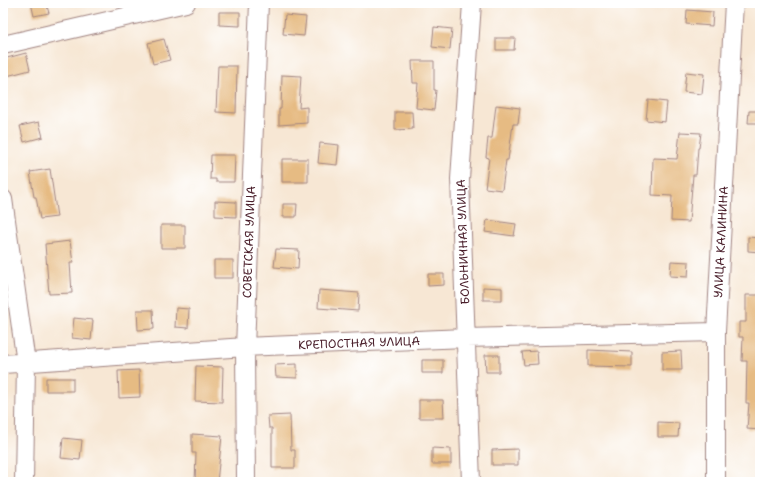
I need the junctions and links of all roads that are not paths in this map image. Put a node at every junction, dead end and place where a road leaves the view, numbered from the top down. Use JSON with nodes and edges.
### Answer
{"nodes":[{"id":1,"x":186,"y":3,"type":"edge"},
{"id":2,"x":259,"y":3,"type":"edge"},
{"id":3,"x":472,"y":3,"type":"edge"},
{"id":4,"x":734,"y":3,"type":"edge"},
{"id":5,"x":3,"y":45,"type":"edge"},
{"id":6,"x":3,"y":199,"type":"edge"},
{"id":7,"x":716,"y":332,"type":"junction"},
{"id":8,"x":466,"y":338,"type":"junction"},
{"id":9,"x":245,"y":348,"type":"junction"},
{"id":10,"x":26,"y":363,"type":"junction"},
{"id":11,"x":3,"y":364,"type":"edge"},
{"id":12,"x":24,"y":482,"type":"edge"},
{"id":13,"x":246,"y":482,"type":"edge"},
{"id":14,"x":470,"y":482,"type":"edge"},
{"id":15,"x":716,"y":482,"type":"edge"}],
"edges":[{"from":1,"to":5,"type":"street"},
{"from":2,"to":9,"type":"street","name":"СОВЕТСКАЯ УЛИЦА"},
{"from":3,"to":8,"type":"street","name":"БОЛЬНИЧНАЯ УЛИЦА"},
{"from":4,"to":7,"type":"street","name":"УЛИЦА КАЛИНИНА"},
{"from":6,"to":10,"type":"street"},
{"from":7,"to":8,"type":"street","name":"КРЕПОСТНАЯ УЛИЦА"},
{"from":7,"to":15,"type":"street","name":"УЛИЦА КАЛИНИНА"},
{"from":8,"to":9,"type":"street","name":"КРЕПОСТНАЯ УЛИЦА"},
{"from":8,"to":14,"type":"street","name":"БОЛЬНИЧНАЯ УЛИЦА"},
{"from":9,"to":10,"type":"street","name":"КРЕПОСТНАЯ УЛИЦА"},
{"from":9,"to":13,"type":"street","name":"СОВЕТСКАЯ УЛИЦА"},
{"from":10,"to":11,"type":"street","name":"КРЕПОСТНАЯ УЛИЦА"},
{"from":10,"to":12,"type":"street"}]}
